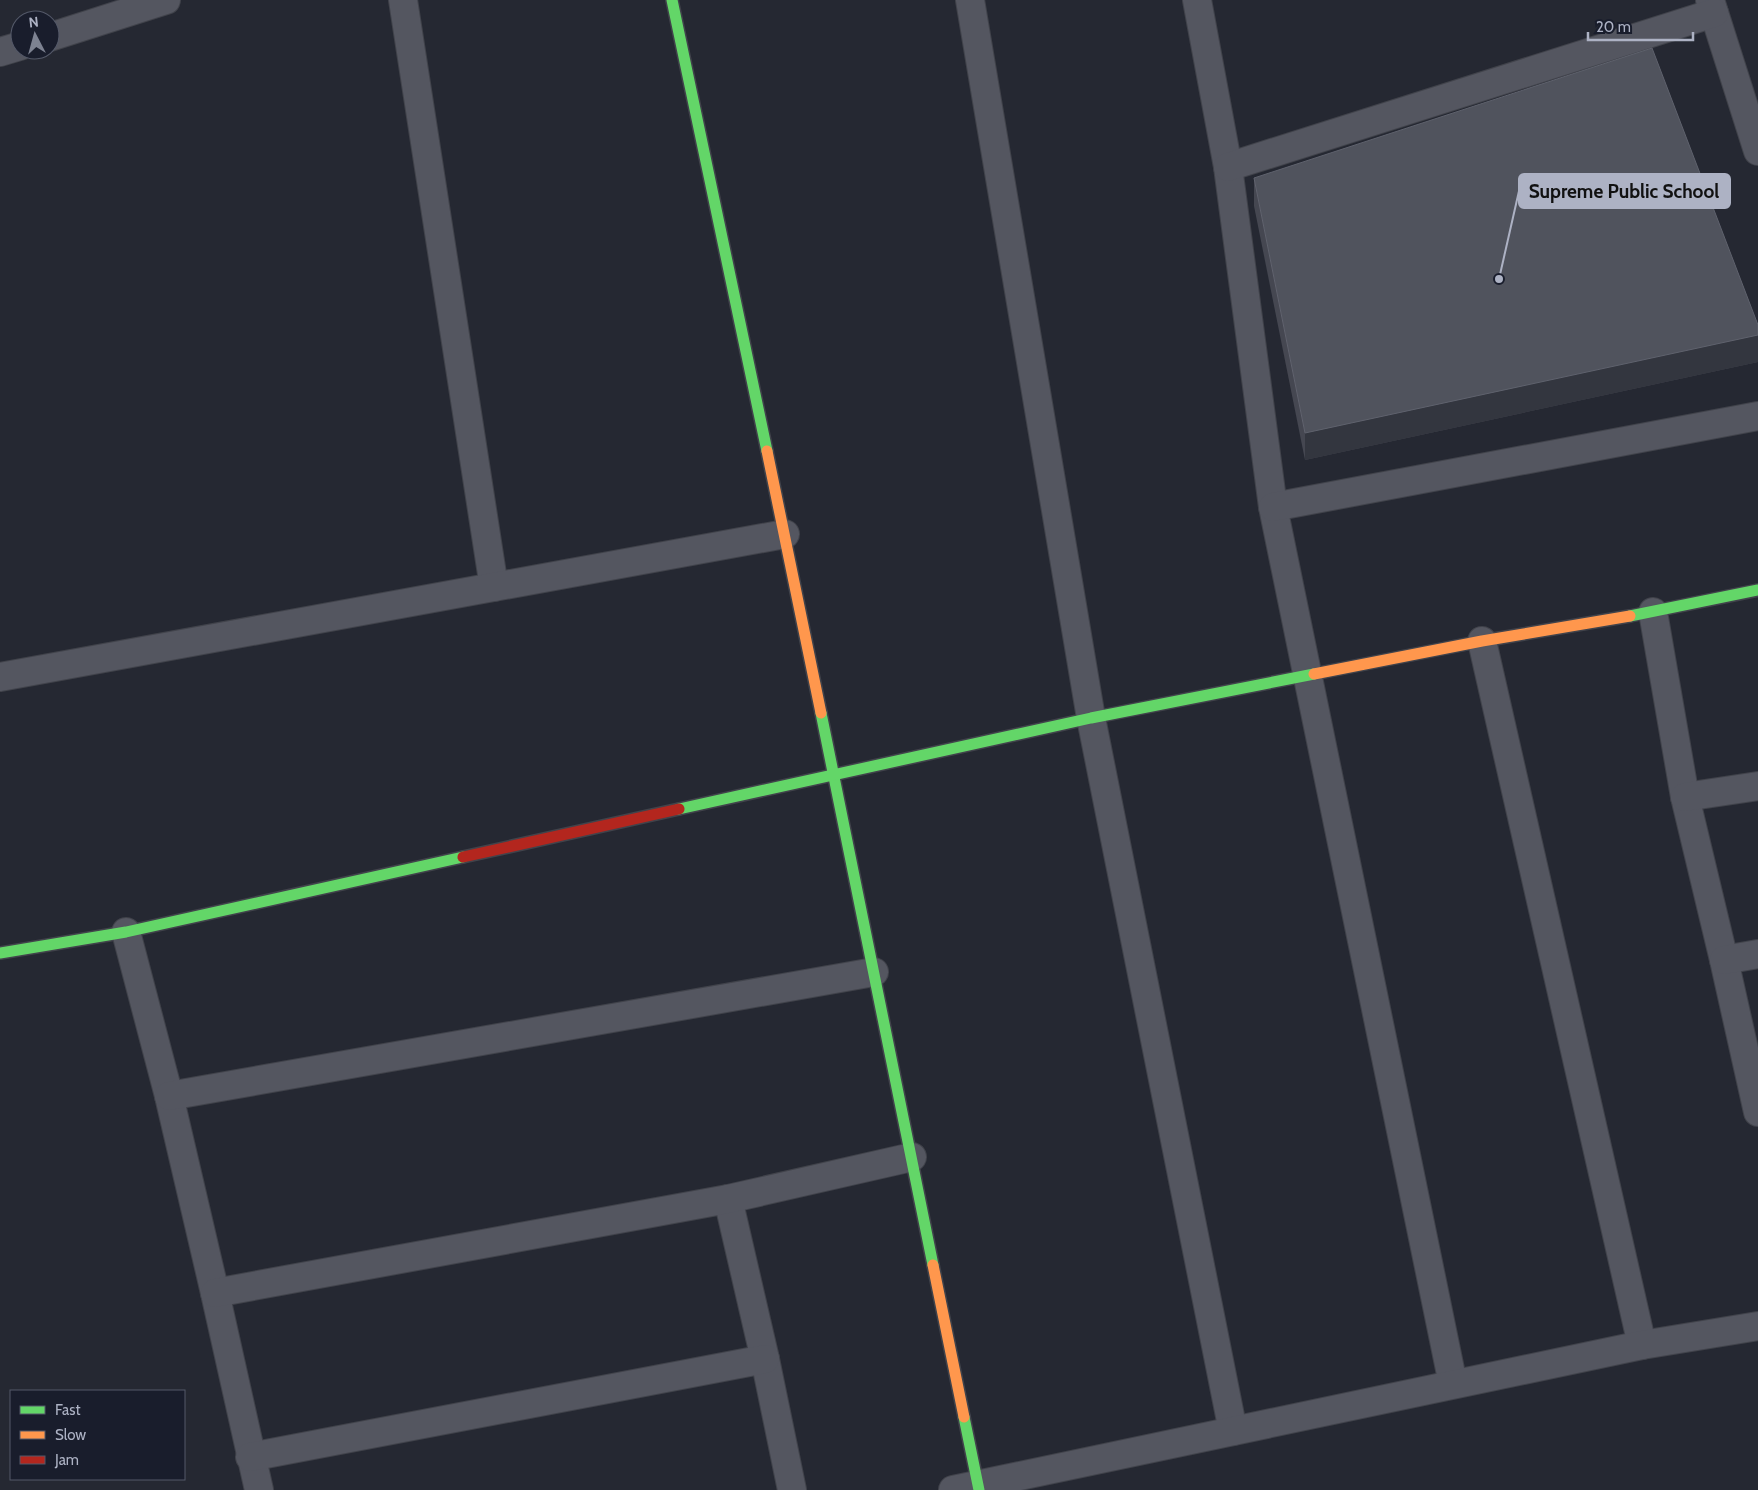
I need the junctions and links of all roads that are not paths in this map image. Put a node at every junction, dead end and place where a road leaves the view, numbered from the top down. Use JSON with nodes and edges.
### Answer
{"nodes":[{"id":1,"x":166,"y":0,"type":"edge"},
{"id":2,"x":403,"y":0,"type":"edge"},
{"id":3,"x":672,"y":0,"type":"edge"},
{"id":4,"x":970,"y":0,"type":"edge"},
{"id":5,"x":1197,"y":0,"type":"edge"},
{"id":6,"x":1712,"y":7,"type":"edge"},
{"id":7,"x":60,"y":34,"type":"edge"},
{"id":8,"x":1758,"y":151,"type":"edge"},
{"id":9,"x":1228,"y":167,"type":"junction"},
{"id":10,"x":1758,"y":416,"type":"edge"},
{"id":11,"x":1273,"y":507,"type":"junction"},
{"id":12,"x":786,"y":534,"type":"junction"},
{"id":13,"x":494,"y":587,"type":"junction"},
{"id":14,"x":1758,"y":590,"type":"edge"},
{"id":15,"x":1653,"y":612,"type":"junction"},
{"id":16,"x":1482,"y":641,"type":"junction"},
{"id":17,"x":1308,"y":674,"type":"junction"},
{"id":18,"x":0,"y":677,"type":"edge"},
{"id":19,"x":1091,"y":718,"type":"junction"},
{"id":20,"x":834,"y":775,"type":"junction"},
{"id":21,"x":1758,"y":786,"type":"edge"},
{"id":22,"x":1685,"y":797,"type":"junction"},
{"id":23,"x":126,"y":932,"type":"junction"},
{"id":24,"x":0,"y":953,"type":"edge"},
{"id":25,"x":1758,"y":954,"type":"edge"},
{"id":26,"x":1724,"y":960,"type":"junction"},
{"id":27,"x":874,"y":972,"type":"junction"},
{"id":28,"x":169,"y":1096,"type":"junction"},
{"id":29,"x":1758,"y":1112,"type":"edge"},
{"id":30,"x":912,"y":1157,"type":"junction"},
{"id":31,"x":728,"y":1199,"type":"junction"},
{"id":32,"x":215,"y":1293,"type":"junction"},
{"id":33,"x":1758,"y":1326,"type":"edge"},
{"id":34,"x":1642,"y":1345,"type":"junction"},
{"id":35,"x":765,"y":1359,"type":"junction"},
{"id":36,"x":1453,"y":1384,"type":"junction"},
{"id":37,"x":1233,"y":1431,"type":"junction"},
{"id":38,"x":250,"y":1458,"type":"junction"},
{"id":39,"x":970,"y":1488,"type":"edge"},
{"id":40,"x":258,"y":1490,"type":"edge"},
{"id":41,"x":792,"y":1490,"type":"edge"}],
"edges":[{"from":1,"to":7,"type":"street"},
{"from":2,"to":13,"type":"street"},
{"from":3,"to":12,"type":"street"},
{"from":4,"to":19,"type":"street"},
{"from":5,"to":9,"type":"street"},
{"from":6,"to":8,"type":"street"},
{"from":6,"to":9,"type":"street"},
{"from":9,"to":11,"type":"street"},
{"from":10,"to":11,"type":"street"},
{"from":11,"to":17,"type":"street"},
{"from":12,"to":13,"type":"street"},
{"from":12,"to":20,"type":"street"},
{"from":13,"to":18,"type":"street"},
{"from":14,"to":15,"type":"street"},
{"from":15,"to":16,"type":"street"},
{"from":15,"to":22,"type":"street"},
{"from":16,"to":17,"type":"street"},
{"from":16,"to":34,"type":"street"},
{"from":17,"to":19,"type":"street"},
{"from":17,"to":36,"type":"street"},
{"from":19,"to":20,"type":"street"},
{"from":19,"to":37,"type":"street"},
{"from":20,"to":23,"type":"street"},
{"from":20,"to":27,"type":"street"},
{"from":21,"to":22,"type":"street"},
{"from":22,"to":26,"type":"street"},
{"from":23,"to":24,"type":"street"},
{"from":23,"to":28,"type":"street"},
{"from":25,"to":26,"type":"street"},
{"from":26,"to":29,"type":"street"},
{"from":27,"to":28,"type":"street"},
{"from":27,"to":30,"type":"street"},
{"from":28,"to":32,"type":"street"},
{"from":30,"to":31,"type":"street"},
{"from":30,"to":39,"type":"street"},
{"from":31,"to":32,"type":"street"},
{"from":31,"to":35,"type":"street"},
{"from":32,"to":38,"type":"street"},
{"from":33,"to":34,"type":"street"},
{"from":34,"to":36,"type":"street"},
{"from":35,"to":38,"type":"street"},
{"from":35,"to":41,"type":"street"},
{"from":36,"to":37,"type":"street"},
{"from":37,"to":39,"type":"street"},
{"from":38,"to":40,"type":"street"}]}
